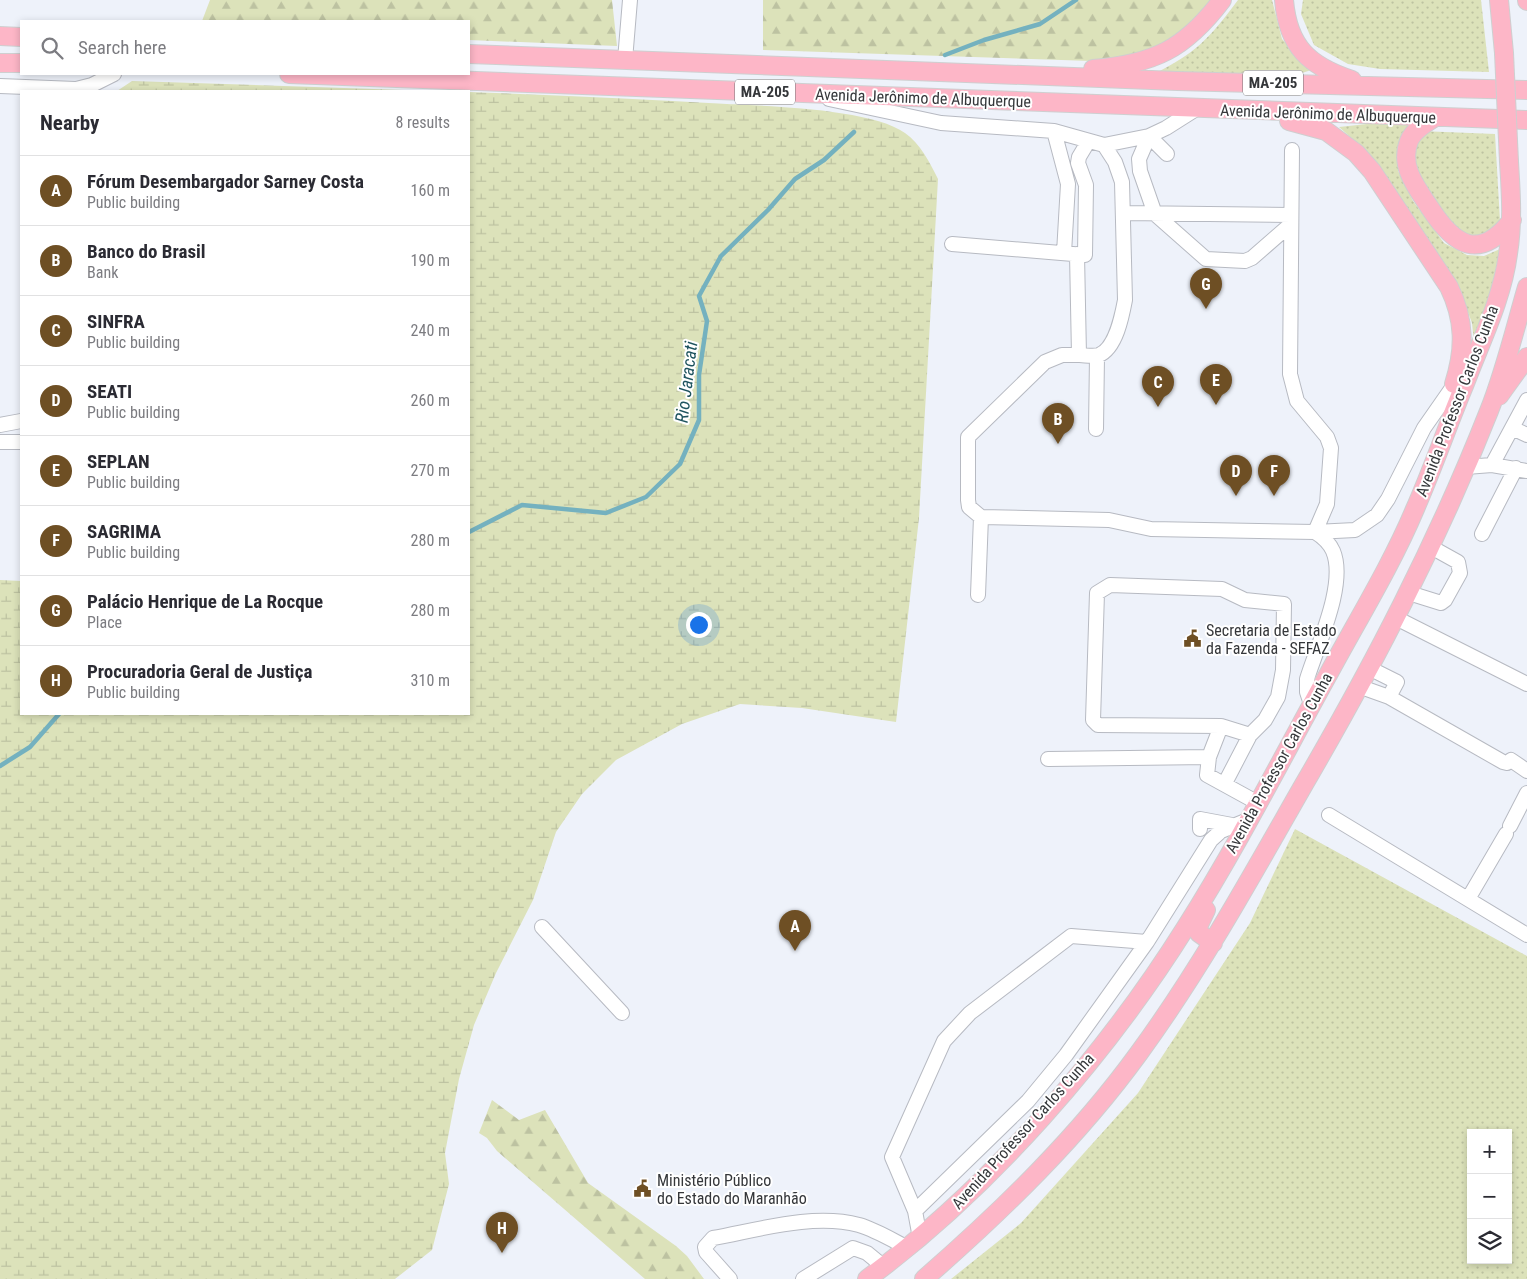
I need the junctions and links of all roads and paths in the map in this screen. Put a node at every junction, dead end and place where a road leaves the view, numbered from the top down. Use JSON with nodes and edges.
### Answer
{"nodes":[{"id":1,"x":630,"y":0,"type":"edge"},
{"id":2,"x":1222,"y":0,"type":"edge"},
{"id":3,"x":1284,"y":0,"type":"edge"},
{"id":4,"x":1499,"y":0,"type":"edge"},
{"id":5,"x":0,"y":36,"type":"edge"},
{"id":6,"x":20,"y":37,"type":"edge"},
{"id":7,"x":470,"y":54,"type":"edge"},
{"id":8,"x":625,"y":60,"type":"junction"},
{"id":9,"x":0,"y":63,"type":"edge"},
{"id":10,"x":20,"y":63,"type":"edge"},
{"id":11,"x":112,"y":75,"type":"edge"},
{"id":12,"x":316,"y":75,"type":"edge"},
{"id":13,"x":1018,"y":76,"type":"junction"},
{"id":14,"x":0,"y":86,"type":"edge"},
{"id":15,"x":1369,"y":86,"type":"junction"},
{"id":16,"x":66,"y":90,"type":"edge"},
{"id":17,"x":1527,"y":90,"type":"edge"},
{"id":18,"x":804,"y":93,"type":"junction"},
{"id":19,"x":1196,"y":109,"type":"junction"},
{"id":20,"x":1240,"y":111,"type":"junction"},
{"id":21,"x":1434,"y":118,"type":"junction"},
{"id":22,"x":1527,"y":120,"type":"edge"},
{"id":23,"x":1054,"y":131,"type":"junction"},
{"id":24,"x":1149,"y":136,"type":"junction"},
{"id":25,"x":1088,"y":142,"type":"junction"},
{"id":26,"x":1104,"y":145,"type":"junction"},
{"id":27,"x":1292,"y":150,"type":"dead end"},
{"id":28,"x":1167,"y":154,"type":"dead end"},
{"id":29,"x":1124,"y":214,"type":"junction"},
{"id":30,"x":1155,"y":214,"type":"junction"},
{"id":31,"x":1291,"y":219,"type":"junction"},
{"id":32,"x":1512,"y":220,"type":"junction"},
{"id":33,"x":952,"y":244,"type":"dead end"},
{"id":34,"x":1075,"y":254,"type":"junction"},
{"id":35,"x":1527,"y":287,"type":"edge"},
{"id":36,"x":1079,"y":355,"type":"junction"},
{"id":37,"x":1097,"y":356,"type":"junction"},
{"id":38,"x":1527,"y":357,"type":"edge"},
{"id":39,"x":1454,"y":385,"type":"junction"},
{"id":40,"x":1527,"y":400,"type":"edge"},
{"id":41,"x":1490,"y":408,"type":"junction"},
{"id":42,"x":20,"y":421,"type":"edge"},
{"id":43,"x":0,"y":425,"type":"edge"},
{"id":44,"x":1512,"y":428,"type":"junction"},
{"id":45,"x":1096,"y":429,"type":"dead end"},
{"id":46,"x":1527,"y":436,"type":"edge"},
{"id":47,"x":0,"y":442,"type":"edge"},
{"id":48,"x":20,"y":442,"type":"edge"},
{"id":49,"x":1434,"y":459,"type":"junction"},
{"id":50,"x":1492,"y":465,"type":"junction"},
{"id":51,"x":1466,"y":467,"type":"junction"},
{"id":52,"x":1522,"y":469,"type":"edge"},
{"id":53,"x":981,"y":517,"type":"junction"},
{"id":54,"x":1315,"y":532,"type":"junction"},
{"id":55,"x":1482,"y":534,"type":"dead end"},
{"id":56,"x":1431,"y":547,"type":"junction"},
{"id":57,"x":1409,"y":593,"type":"junction"},
{"id":58,"x":978,"y":595,"type":"dead end"},
{"id":59,"x":1396,"y":618,"type":"junction"},
{"id":60,"x":1371,"y":668,"type":"junction"},
{"id":61,"x":1527,"y":684,"type":"edge"},
{"id":62,"x":1361,"y":687,"type":"junction"},
{"id":63,"x":1389,"y":697,"type":"junction"},
{"id":64,"x":1311,"y":704,"type":"junction"},
{"id":65,"x":1221,"y":726,"type":"junction"},
{"id":66,"x":1250,"y":735,"type":"junction"},
{"id":67,"x":1209,"y":757,"type":"junction"},
{"id":68,"x":1048,"y":759,"type":"dead end"},
{"id":69,"x":1527,"y":771,"type":"edge"},
{"id":70,"x":1225,"y":783,"type":"junction"},
{"id":71,"x":1527,"y":793,"type":"edge"},
{"id":72,"x":1258,"y":803,"type":"junction"},
{"id":73,"x":1329,"y":815,"type":"dead end"},
{"id":74,"x":1200,"y":824,"type":"dead end"},
{"id":75,"x":1240,"y":827,"type":"junction"},
{"id":76,"x":1468,"y":900,"type":"junction"},
{"id":77,"x":542,"y":927,"type":"dead end"},
{"id":78,"x":1527,"y":935,"type":"edge"},
{"id":79,"x":1147,"y":942,"type":"junction"},
{"id":80,"x":1213,"y":943,"type":"junction"},
{"id":81,"x":1168,"y":955,"type":"junction"},
{"id":82,"x":622,"y":1013,"type":"dead end"},
{"id":83,"x":1139,"y":1053,"type":"junction"},
{"id":84,"x":916,"y":1211,"type":"junction"},
{"id":85,"x":914,"y":1243,"type":"junction"},
{"id":86,"x":884,"y":1267,"type":"junction"},
{"id":87,"x":730,"y":1279,"type":"edge"},
{"id":88,"x":803,"y":1279,"type":"edge"},
{"id":89,"x":868,"y":1279,"type":"edge"},
{"id":90,"x":924,"y":1279,"type":"edge"}],
"edges":[{"from":1,"to":8,"type":"street"},
{"from":2,"to":13,"type":"main road"},
{"from":3,"to":15,"type":"main road"},
{"from":4,"to":32,"type":"main road","name":"Avenida Professor Carlos Cunha","bridge":true},
{"from":5,"to":6,"type":"main road"},
{"from":7,"to":8,"type":"main road","name":"Avenida Jerônimo de Albuquerque","number":"MA-205"},
{"from":8,"to":13,"type":"main road","name":"Avenida Jerônimo de Albuquerque","number":"MA-205"},
{"from":9,"to":10,"type":"main road"},
{"from":11,"to":16,"type":"street"},
{"from":12,"to":18,"type":"main road","name":"Avenida Jerônimo de Albuquerque","number":"MA-205"},
{"from":13,"to":15,"type":"main road","name":"Avenida Jerônimo de Albuquerque","number":"MA-205"},
{"from":14,"to":16,"type":"street"},
{"from":15,"to":17,"type":"main road","name":"Avenida Jerônimo de Albuquerque","number":"MA-205"},
{"from":18,"to":19,"type":"main road","name":"Avenida Jerônimo de Albuquerque","number":"MA-205"},
{"from":18,"to":23,"type":"street"},
{"from":19,"to":20,"type":"main road","name":"Avenida Jerônimo de Albuquerque","number":"MA-205"},
{"from":19,"to":24,"type":"street"},
{"from":20,"to":21,"type":"main road","name":"Avenida Jerônimo de Albuquerque","number":"MA-205"},
{"from":20,"to":39,"type":"main road"},
{"from":21,"to":22,"type":"main road","name":"Avenida Jerônimo de Albuquerque","number":"MA-205"},
{"from":21,"to":32,"type":"main road"},
{"from":23,"to":25,"type":"street"},
{"from":23,"to":34,"type":"street"},
{"from":24,"to":26,"type":"street"},
{"from":24,"to":28,"type":"street"},
{"from":24,"to":30,"type":"street"},
{"from":25,"to":26,"type":"street"},
{"from":25,"to":34,"type":"street"},
{"from":26,"to":29,"type":"street"},
{"from":27,"to":31,"type":"street"},
{"from":29,"to":30,"type":"street"},
{"from":29,"to":37,"type":"street"},
{"from":30,"to":31,"type":"street"},
{"from":30,"to":31,"type":"street"},
{"from":31,"to":54,"type":"street"},
{"from":32,"to":49,"type":"main road","name":"Avenida Professor Carlos Cunha"},
{"from":33,"to":34,"type":"street"},
{"from":34,"to":36,"type":"street"},
{"from":35,"to":41,"type":"main road","name":"Avenida Professor Carlos Cunha"},
{"from":36,"to":37,"type":"street"},
{"from":36,"to":53,"type":"street"},
{"from":37,"to":45,"type":"street"},
{"from":38,"to":41,"type":"main road"},
{"from":39,"to":49,"type":"main road"},
{"from":39,"to":54,"type":"street"},
{"from":40,"to":44,"type":"street"},
{"from":41,"to":51,"type":"main road","name":"Avenida Professor Carlos Cunha"},
{"from":42,"to":43,"type":"street"},
{"from":44,"to":46,"type":"street"},
{"from":44,"to":50,"type":"street"},
{"from":47,"to":48,"type":"street"},
{"from":49,"to":64,"type":"main road","name":"Avenida Professor Carlos Cunha"},
{"from":50,"to":51,"type":"street"},
{"from":50,"to":52,"type":"street"},
{"from":51,"to":56,"type":"main road","name":"Avenida Professor Carlos Cunha"},
{"from":52,"to":55,"type":"street"},
{"from":53,"to":54,"type":"street"},
{"from":53,"to":58,"type":"street"},
{"from":54,"to":64,"type":"street"},
{"from":56,"to":57,"type":"main road","name":"Avenida Professor Carlos Cunha"},
{"from":56,"to":57,"type":"street"},
{"from":57,"to":59,"type":"main road","name":"Avenida Professor Carlos Cunha"},
{"from":59,"to":60,"type":"main road","name":"Avenida Professor Carlos Cunha"},
{"from":59,"to":61,"type":"street"},
{"from":60,"to":62,"type":"main road","name":"Avenida Professor Carlos Cunha"},
{"from":60,"to":63,"type":"street"},
{"from":62,"to":63,"type":"street"},
{"from":62,"to":80,"type":"main road","name":"Avenida Professor Carlos Cunha"},
{"from":63,"to":69,"type":"street"},
{"from":64,"to":72,"type":"main road","name":"Avenida Professor Carlos Cunha"},
{"from":65,"to":66,"type":"street"},
{"from":65,"to":66,"type":"street"},
{"from":65,"to":67,"type":"street"},
{"from":66,"to":70,"type":"street"},
{"from":67,"to":68,"type":"street"},
{"from":67,"to":70,"type":"street"},
{"from":70,"to":72,"type":"street"},
{"from":71,"to":76,"type":"street"},
{"from":72,"to":75,"type":"main road","name":"Avenida Professor Carlos Cunha"},
{"from":73,"to":76,"type":"street"},
{"from":74,"to":75,"type":"street"},
{"from":75,"to":79,"type":"street"},
{"from":75,"to":80,"type":"main road"},
{"from":75,"to":81,"type":"main road","name":"Avenida Professor Carlos Cunha"},
{"from":76,"to":78,"type":"street"},
{"from":77,"to":82,"type":"street"},
{"from":79,"to":84,"type":"street"},
{"from":79,"to":84,"type":"street"},
{"from":80,"to":83,"type":"main road","name":"Avenida Professor Carlos Cunha"},
{"from":81,"to":83,"type":"main road"},
{"from":81,"to":85,"type":"main road","name":"Avenida Professor Carlos Cunha"},
{"from":83,"to":90,"type":"main road","name":"Avenida Professor Carlos Cunha"},
{"from":84,"to":85,"type":"street"},
{"from":85,"to":86,"type":"main road","name":"Avenida Professor Carlos Cunha"},
{"from":85,"to":87,"type":"street"},
{"from":86,"to":88,"type":"street"},
{"from":86,"to":89,"type":"main road","name":"Avenida Professor Carlos Cunha"}]}
